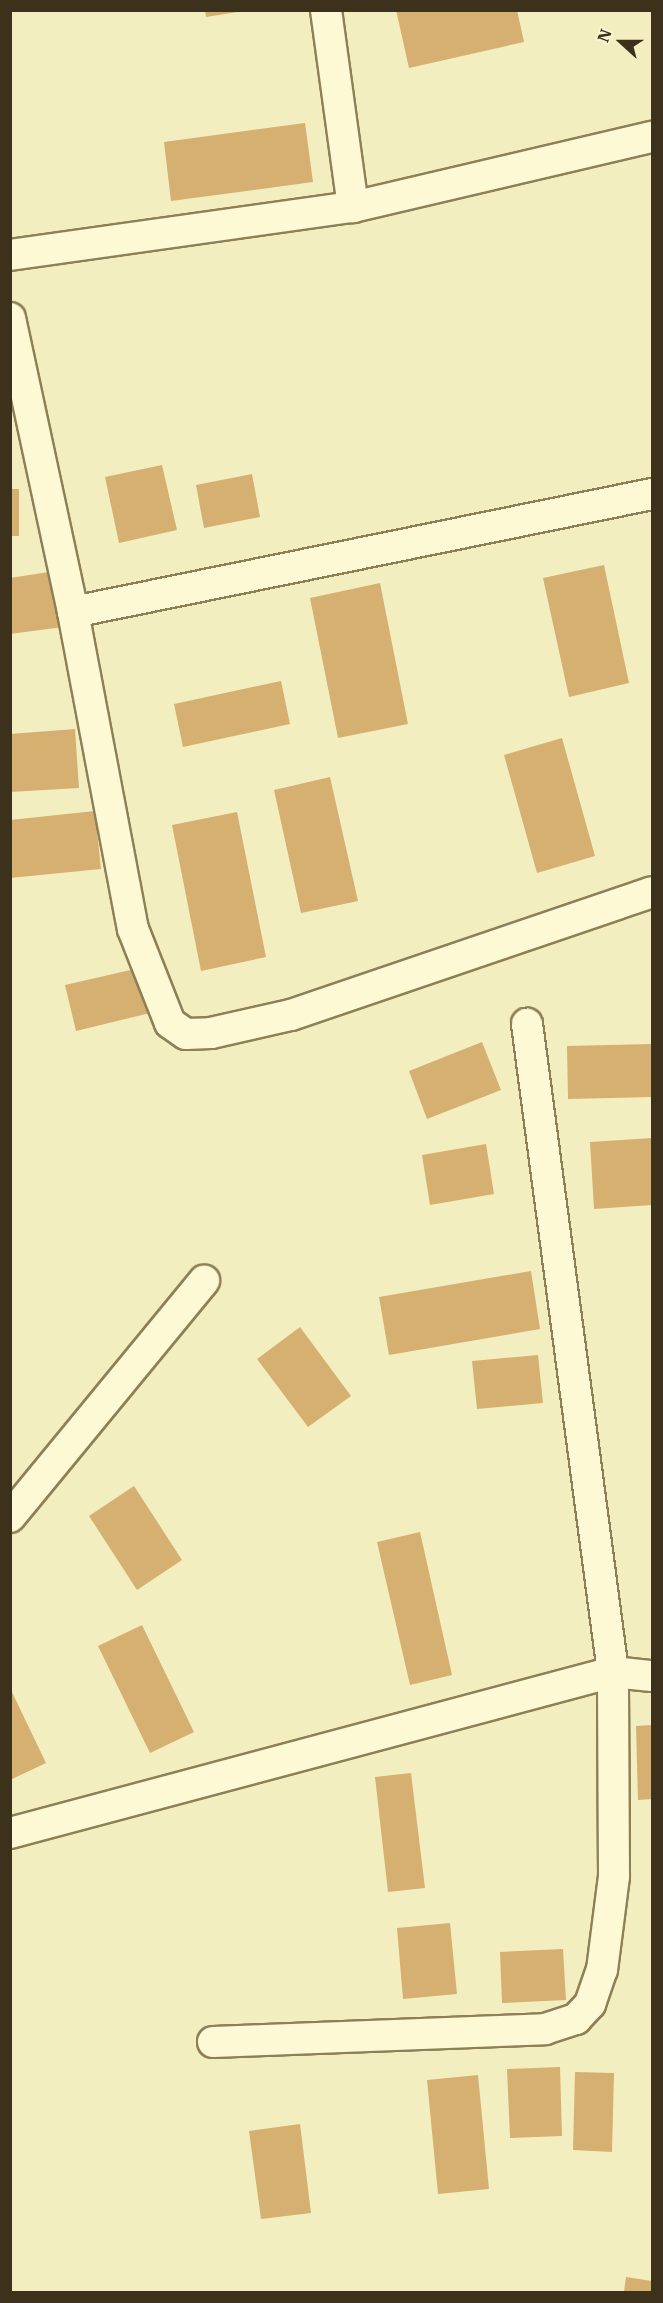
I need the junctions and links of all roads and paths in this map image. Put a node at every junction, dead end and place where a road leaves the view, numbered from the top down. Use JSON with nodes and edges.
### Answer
{"nodes":[{"id":1,"x":326,"y":10,"type":"edge"},
{"id":2,"x":652,"y":137,"type":"edge"},
{"id":3,"x":353,"y":207,"type":"junction"},
{"id":4,"x":10,"y":255,"type":"edge"},
{"id":5,"x":10,"y":318,"type":"edge"},
{"id":6,"x":652,"y":494,"type":"edge"},
{"id":7,"x":73,"y":612,"type":"junction"},
{"id":8,"x":652,"y":892,"type":"edge"},
{"id":9,"x":527,"y":1024,"type":"dead end"},
{"id":10,"x":204,"y":1281,"type":"dead end"},
{"id":11,"x":10,"y":1517,"type":"edge"},
{"id":12,"x":613,"y":1672,"type":"junction"},
{"id":13,"x":652,"y":1676,"type":"edge"},
{"id":14,"x":10,"y":1833,"type":"edge"},
{"id":15,"x":213,"y":2042,"type":"dead end"}],
"edges":[{"from":1,"to":3,"type":"street"},
{"from":2,"to":3,"type":"street"},
{"from":3,"to":4,"type":"street"},
{"from":5,"to":7,"type":"street"},
{"from":6,"to":7,"type":"street"},
{"from":7,"to":8,"type":"street"},
{"from":9,"to":12,"type":"street"},
{"from":10,"to":11,"type":"street"},
{"from":12,"to":13,"type":"street"},
{"from":12,"to":14,"type":"street"},
{"from":12,"to":15,"type":"street"}]}
